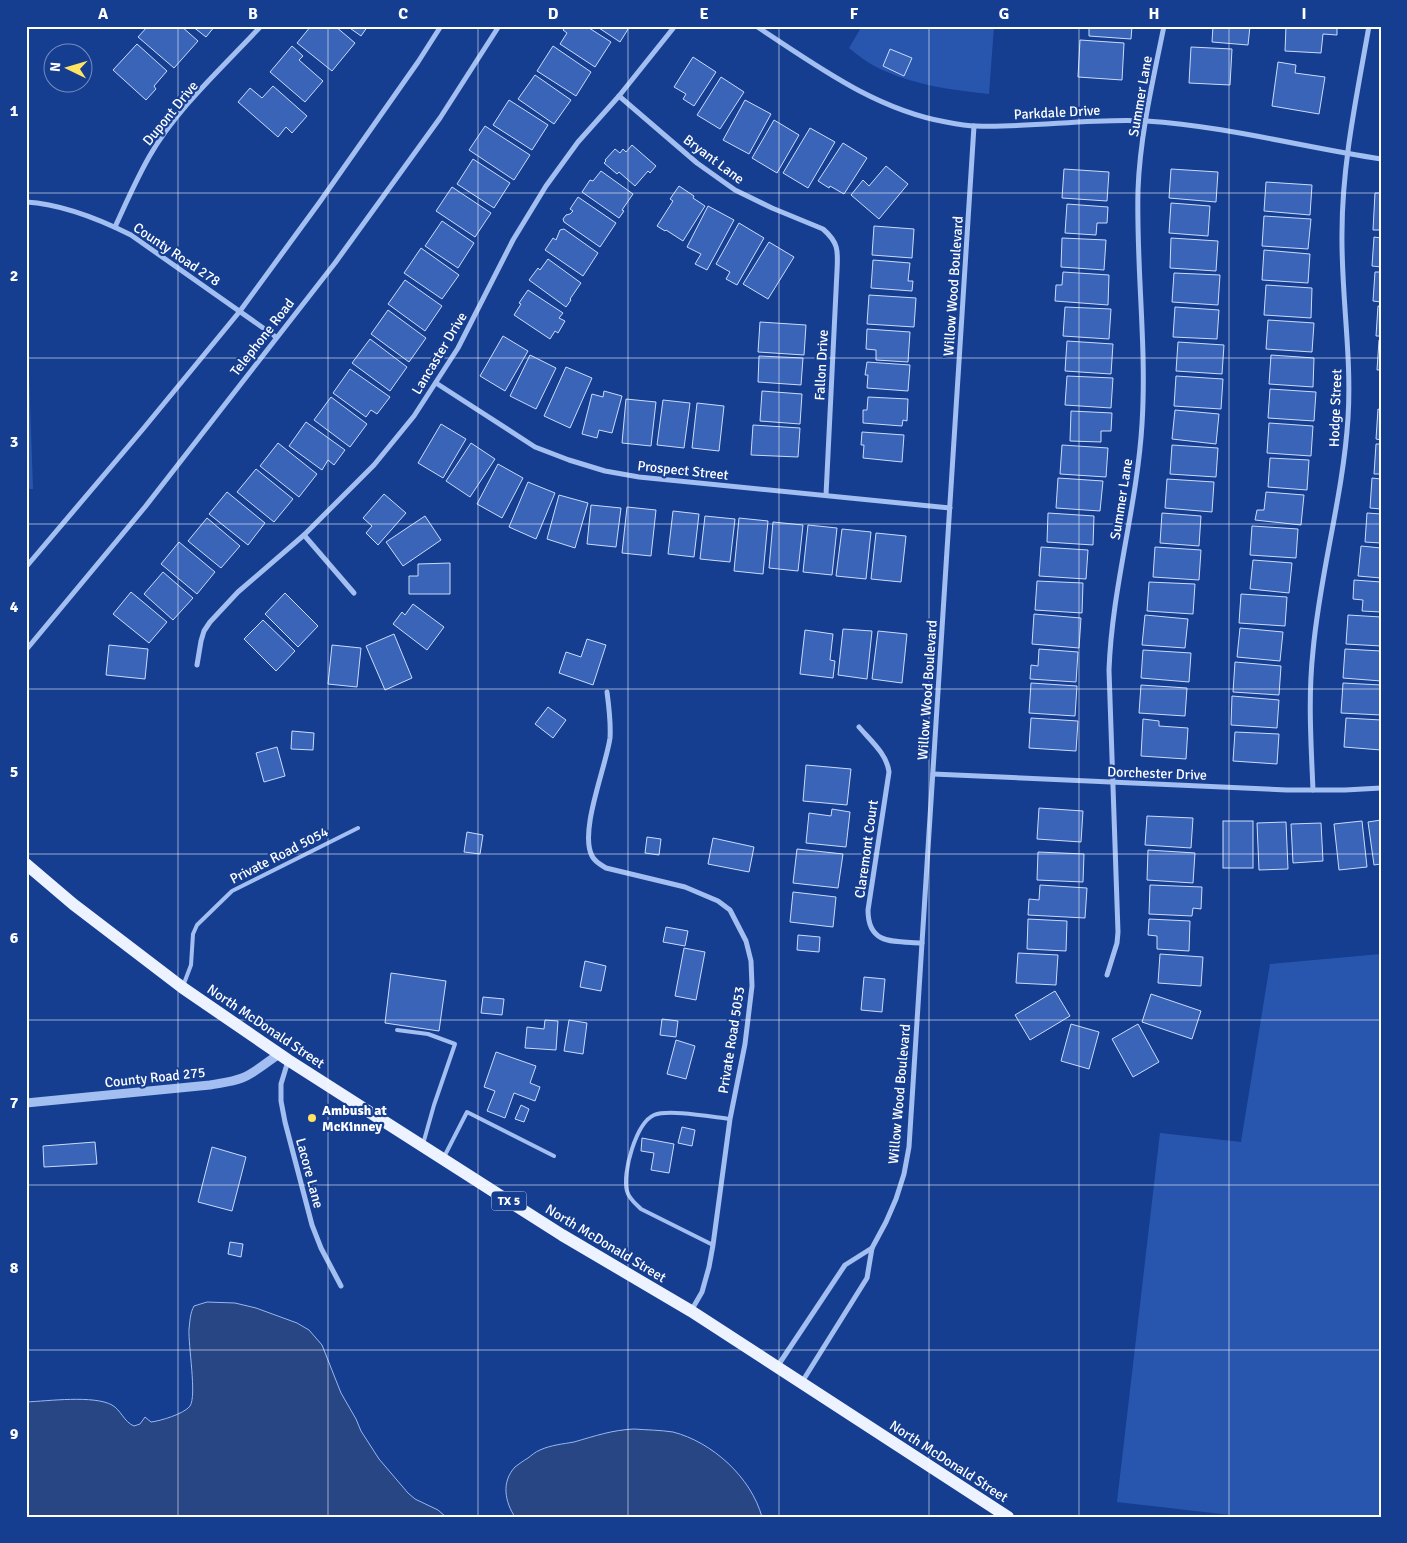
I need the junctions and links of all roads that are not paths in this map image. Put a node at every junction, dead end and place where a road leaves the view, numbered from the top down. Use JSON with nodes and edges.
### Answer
{"nodes":[{"id":1,"x":261,"y":26,"type":"edge"},
{"id":2,"x":441,"y":26,"type":"edge"},
{"id":3,"x":499,"y":26,"type":"edge"},
{"id":4,"x":675,"y":26,"type":"edge"},
{"id":5,"x":756,"y":26,"type":"edge"},
{"id":6,"x":1164,"y":26,"type":"edge"},
{"id":7,"x":1369,"y":26,"type":"edge"},
{"id":8,"x":619,"y":96,"type":"junction"},
{"id":9,"x":1146,"y":121,"type":"junction"},
{"id":10,"x":974,"y":126,"type":"junction"},
{"id":11,"x":1346,"y":154,"type":"junction"},
{"id":12,"x":1381,"y":159,"type":"edge"},
{"id":13,"x":26,"y":202,"type":"edge"},
{"id":14,"x":115,"y":226,"type":"junction"},
{"id":15,"x":832,"y":236,"type":"joint"},
{"id":16,"x":240,"y":310,"type":"junction"},
{"id":17,"x":276,"y":337,"type":"junction"},
{"id":18,"x":436,"y":383,"type":"junction"},
{"id":19,"x":826,"y":496,"type":"junction"},
{"id":20,"x":950,"y":508,"type":"junction"},
{"id":21,"x":304,"y":535,"type":"junction"},
{"id":22,"x":26,"y":567,"type":"edge"},
{"id":23,"x":354,"y":593,"type":"dead end"},
{"id":24,"x":26,"y":650,"type":"edge"},
{"id":25,"x":197,"y":665,"type":"dead end"},
{"id":26,"x":606,"y":692,"type":"dead end"},
{"id":27,"x":859,"y":727,"type":"dead end"},
{"id":28,"x":933,"y":774,"type":"junction"},
{"id":29,"x":1112,"y":783,"type":"junction"},
{"id":30,"x":1381,"y":788,"type":"edge"},
{"id":31,"x":1313,"y":790,"type":"junction"},
{"id":32,"x":358,"y":828,"type":"dead end"},
{"id":33,"x":26,"y":864,"type":"edge"},
{"id":34,"x":922,"y":943,"type":"junction"},
{"id":35,"x":1107,"y":975,"type":"dead end"},
{"id":36,"x":183,"y":988,"type":"junction"},
{"id":37,"x":397,"y":1030,"type":"dead end"},
{"id":38,"x":283,"y":1057,"type":"junction"},
{"id":39,"x":26,"y":1103,"type":"edge"},
{"id":40,"x":730,"y":1119,"type":"junction"},
{"id":41,"x":422,"y":1146,"type":"junction"},
{"id":42,"x":554,"y":1156,"type":"dead end"},
{"id":43,"x":443,"y":1159,"type":"junction"},
{"id":44,"x":713,"y":1245,"type":"junction"},
{"id":45,"x":872,"y":1248,"type":"junction"},
{"id":46,"x":341,"y":1286,"type":"dead end"},
{"id":47,"x":691,"y":1311,"type":"junction"},
{"id":48,"x":777,"y":1367,"type":"junction"},
{"id":49,"x":801,"y":1383,"type":"junction"},
{"id":50,"x":1008,"y":1517,"type":"edge"}],
"edges":[{"from":1,"to":14,"type":"street","name":"Dupont Drive"},
{"from":2,"to":16,"type":"street"},
{"from":3,"to":17,"type":"street","name":"Telephone Road"},
{"from":4,"to":8,"type":"street","name":"Lancaster Drive"},
{"from":5,"to":10,"type":"street","name":"Parkdale Drive"},
{"from":6,"to":9,"type":"street","name":"Summer Lane"},
{"from":7,"to":11,"type":"street","name":"Hodge Street"},
{"from":8,"to":15,"type":"street","name":"Bryant Lane"},
{"from":8,"to":18,"type":"street","name":"Lancaster Drive"},
{"from":9,"to":10,"type":"street","name":"Parkdale Drive"},
{"from":9,"to":11,"type":"street","name":"Parkdale Drive"},
{"from":9,"to":29,"type":"street","name":"Summer Lane"},
{"from":10,"to":20,"type":"street","name":"Willow Wood Boulevard"},
{"from":11,"to":12,"type":"street","name":"Parkdale Drive"},
{"from":11,"to":31,"type":"street","name":"Hodge Street"},
{"from":13,"to":14,"type":"street","name":"County Road 278"},
{"from":14,"to":16,"type":"street","name":"County Road 278"},
{"from":15,"to":19,"type":"street","name":"Fallon Drive"},
{"from":16,"to":17,"type":"street","name":"County Road 278"},
{"from":16,"to":22,"type":"street"},
{"from":17,"to":24,"type":"street","name":"Telephone Road"},
{"from":18,"to":19,"type":"street","name":"Prospect Street"},
{"from":18,"to":21,"type":"street","name":"Lancaster Drive"},
{"from":19,"to":20,"type":"street","name":"Prospect Street"},
{"from":20,"to":28,"type":"street","name":"Willow Wood Boulevard"},
{"from":21,"to":23,"type":"street"},
{"from":21,"to":25,"type":"street","name":"Lancaster Drive"},
{"from":26,"to":40,"type":"street","name":"Private Road 5053"},
{"from":27,"to":34,"type":"street","name":"Claremont Court"},
{"from":28,"to":29,"type":"street","name":"Dorchester Drive"},
{"from":28,"to":34,"type":"street","name":"Willow Wood Boulevard"},
{"from":29,"to":31,"type":"street","name":"Dorchester Drive"},
{"from":29,"to":35,"type":"street","name":"Summer Lane"},
{"from":30,"to":31,"type":"street","name":"Dorchester Drive"},
{"from":32,"to":36,"type":"lane","name":"Private Road 5054"},
{"from":33,"to":36,"type":"main road","name":"North McDonald Street","number":"TX 5"},
{"from":34,"to":45,"type":"street","name":"Willow Wood Boulevard"},
{"from":36,"to":38,"type":"main road","name":"North McDonald Street","number":"TX 5"},
{"from":37,"to":41,"type":"lane"},
{"from":38,"to":39,"type":"street","name":"County Road 275"},
{"from":38,"to":41,"type":"main road","name":"North McDonald Street","number":"TX 5"},
{"from":38,"to":46,"type":"street","name":"Lacore Lane"},
{"from":40,"to":44,"type":"street","name":"Private Road 5053"},
{"from":40,"to":44,"type":"lane"},
{"from":41,"to":43,"type":"main road","name":"North McDonald Street","number":"TX 5"},
{"from":42,"to":43,"type":"lane"},
{"from":43,"to":47,"type":"main road","name":"North McDonald Street","number":"TX 5"},
{"from":44,"to":47,"type":"street","name":"Private Road 5053"},
{"from":45,"to":48,"type":"street","name":"Willow Wood Boulevard"},
{"from":45,"to":49,"type":"street","name":"Willow Wood Boulevard"},
{"from":47,"to":48,"type":"main road","name":"North McDonald Street","number":"TX 5"},
{"from":48,"to":49,"type":"main road","name":"North McDonald Street","number":"TX 5"},
{"from":49,"to":50,"type":"main road","name":"North McDonald Street","number":"TX 5"}]}
